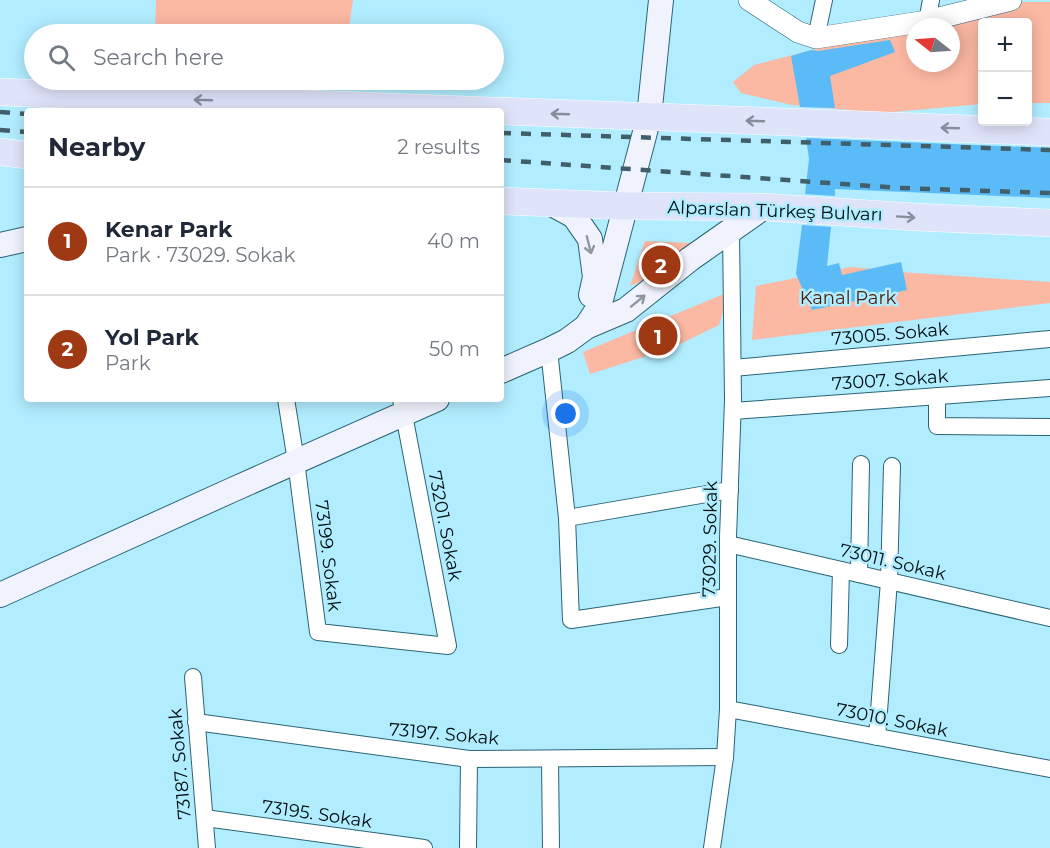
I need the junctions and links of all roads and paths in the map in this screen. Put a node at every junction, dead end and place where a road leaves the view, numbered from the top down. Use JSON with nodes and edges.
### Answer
{"nodes":[{"id":1,"x":661,"y":0,"type":"edge"},
{"id":2,"x":749,"y":0,"type":"edge"},
{"id":3,"x":824,"y":0,"type":"edge"},
{"id":4,"x":931,"y":0,"type":"edge"},
{"id":5,"x":1011,"y":0,"type":"edge"},
{"id":6,"x":928,"y":18,"type":"edge"},
{"id":7,"x":939,"y":18,"type":"edge"},
{"id":8,"x":906,"y":24,"type":"edge"},
{"id":9,"x":816,"y":38,"type":"junction"},
{"id":10,"x":0,"y":92,"type":"edge"},
{"id":11,"x":414,"y":108,"type":"edge"},
{"id":12,"x":504,"y":111,"type":"edge"},
{"id":13,"x":649,"y":117,"type":"junction"},
{"id":14,"x":1050,"y":132,"type":"edge"},
{"id":15,"x":0,"y":152,"type":"edge"},
{"id":16,"x":24,"y":155,"type":"edge"},
{"id":17,"x":504,"y":201,"type":"edge"},
{"id":18,"x":552,"y":204,"type":"junction"},
{"id":19,"x":626,"y":206,"type":"junction"},
{"id":20,"x":764,"y":207,"type":"junction"},
{"id":21,"x":1050,"y":223,"type":"edge"},
{"id":22,"x":731,"y":230,"type":"junction"},
{"id":23,"x":24,"y":240,"type":"edge"},
{"id":24,"x":0,"y":244,"type":"edge"},
{"id":25,"x":586,"y":327,"type":"junction"},
{"id":26,"x":1050,"y":339,"type":"edge"},
{"id":27,"x":549,"y":350,"type":"junction"},
{"id":28,"x":733,"y":368,"type":"junction"},
{"id":29,"x":504,"y":370,"type":"edge"},
{"id":30,"x":1050,"y":388,"type":"edge"},
{"id":31,"x":936,"y":396,"type":"junction"},
{"id":32,"x":286,"y":402,"type":"edge"},
{"id":33,"x":422,"y":402,"type":"edge"},
{"id":34,"x":402,"y":406,"type":"edge"},
{"id":35,"x":733,"y":411,"type":"junction"},
{"id":36,"x":1050,"y":427,"type":"edge"},
{"id":37,"x":296,"y":461,"type":"junction"},
{"id":38,"x":861,"y":464,"type":"dead end"},
{"id":39,"x":892,"y":466,"type":"dead end"},
{"id":40,"x":730,"y":490,"type":"junction"},
{"id":41,"x":567,"y":518,"type":"junction"},
{"id":42,"x":728,"y":544,"type":"junction"},
{"id":43,"x":842,"y":570,"type":"junction"},
{"id":44,"x":859,"y":574,"type":"junction"},
{"id":45,"x":889,"y":581,"type":"junction"},
{"id":46,"x":0,"y":595,"type":"edge"},
{"id":47,"x":728,"y":597,"type":"junction"},
{"id":48,"x":1050,"y":618,"type":"edge"},
{"id":49,"x":839,"y":645,"type":"dead end"},
{"id":50,"x":448,"y":646,"type":"joint"},
{"id":51,"x":193,"y":677,"type":"dead end"},
{"id":52,"x":728,"y":709,"type":"junction"},
{"id":53,"x":196,"y":722,"type":"junction"},
{"id":54,"x":877,"y":737,"type":"junction"},
{"id":55,"x":725,"y":757,"type":"junction"},
{"id":56,"x":469,"y":759,"type":"junction"},
{"id":57,"x":550,"y":759,"type":"junction"},
{"id":58,"x":1050,"y":769,"type":"edge"},
{"id":59,"x":204,"y":818,"type":"junction"},
{"id":60,"x":207,"y":848,"type":"edge"},
{"id":61,"x":424,"y":848,"type":"edge"},
{"id":62,"x":468,"y":848,"type":"edge"},
{"id":63,"x":551,"y":848,"type":"edge"},
{"id":64,"x":712,"y":848,"type":"edge"}],
"edges":[{"from":1,"to":13,"type":"main road"},
{"from":2,"to":9,"type":"street"},
{"from":3,"to":9,"type":"street"},
{"from":4,"to":6,"type":"street"},
{"from":5,"to":7,"type":"street"},
{"from":8,"to":9,"type":"street"},
{"from":11,"to":10,"type":"main road","one_way":true},
{"from":13,"to":12,"type":"main road","one_way":true},
{"from":14,"to":13,"type":"main road","one_way":true},
{"from":13,"to":19,"type":"main road"},
{"from":15,"to":16,"type":"main road"},
{"from":17,"to":18,"type":"main road","name":"Alparslan Türkeş Bulvarı"},
{"from":18,"to":19,"type":"main road","name":"Alparslan Türkeş Bulvarı"},
{"from":18,"to":25,"type":"main road","one_way":true},
{"from":19,"to":20,"type":"main road","name":"Alparslan Türkeş Bulvarı"},
{"from":19,"to":25,"type":"main road"},
{"from":20,"to":21,"type":"main road","name":"Alparslan Türkeş Bulvarı","one_way":true},
{"from":20,"to":22,"type":"main road"},
{"from":25,"to":22,"type":"main road","one_way":true},
{"from":22,"to":28,"type":"street","name":"73029. Sokak"},
{"from":23,"to":24,"type":"main road"},
{"from":25,"to":27,"type":"main road"},
{"from":26,"to":28,"type":"street","name":"73005. Sokak"},
{"from":27,"to":29,"type":"main road"},
{"from":27,"to":41,"type":"street"},
{"from":28,"to":35,"type":"street","name":"73029. Sokak"},
{"from":30,"to":31,"type":"street","name":"73007. Sokak"},
{"from":31,"to":35,"type":"street","name":"73007. Sokak"},
{"from":31,"to":36,"type":"street"},
{"from":32,"to":37,"type":"street"},
{"from":33,"to":34,"type":"main road"},
{"from":34,"to":37,"type":"main road"},
{"from":34,"to":50,"type":"street","name":"73201. Sokak"},
{"from":35,"to":40,"type":"street","name":"73029. Sokak"},
{"from":37,"to":46,"type":"main road"},
{"from":37,"to":50,"type":"street","name":"73199. Sokak"},
{"from":38,"to":44,"type":"street"},
{"from":39,"to":45,"type":"street"},
{"from":40,"to":41,"type":"street"},
{"from":40,"to":42,"type":"street","name":"73029. Sokak"},
{"from":41,"to":47,"type":"street"},
{"from":42,"to":43,"type":"street","name":"73011. Sokak"},
{"from":42,"to":47,"type":"street","name":"73029. Sokak"},
{"from":43,"to":44,"type":"street","name":"73011. Sokak"},
{"from":43,"to":49,"type":"street"},
{"from":44,"to":45,"type":"street","name":"73011. Sokak"},
{"from":45,"to":48,"type":"street","name":"73011. Sokak"},
{"from":45,"to":54,"type":"street"},
{"from":47,"to":52,"type":"street","name":"73029. Sokak"},
{"from":51,"to":53,"type":"street","name":"73187. Sokak"},
{"from":52,"to":54,"type":"street","name":"73010. Sokak"},
{"from":52,"to":55,"type":"street","name":"73029. Sokak"},
{"from":53,"to":56,"type":"street","name":"73197. Sokak"},
{"from":53,"to":59,"type":"street","name":"73187. Sokak"},
{"from":54,"to":58,"type":"street","name":"73010. Sokak"},
{"from":55,"to":57,"type":"street","name":"73197. Sokak"},
{"from":55,"to":64,"type":"street","name":"73029. Sokak"},
{"from":56,"to":57,"type":"street","name":"73197. Sokak"},
{"from":56,"to":62,"type":"street"},
{"from":57,"to":63,"type":"street"},
{"from":59,"to":60,"type":"street","name":"73187. Sokak"},
{"from":59,"to":61,"type":"street","name":"73195. Sokak"}]}
